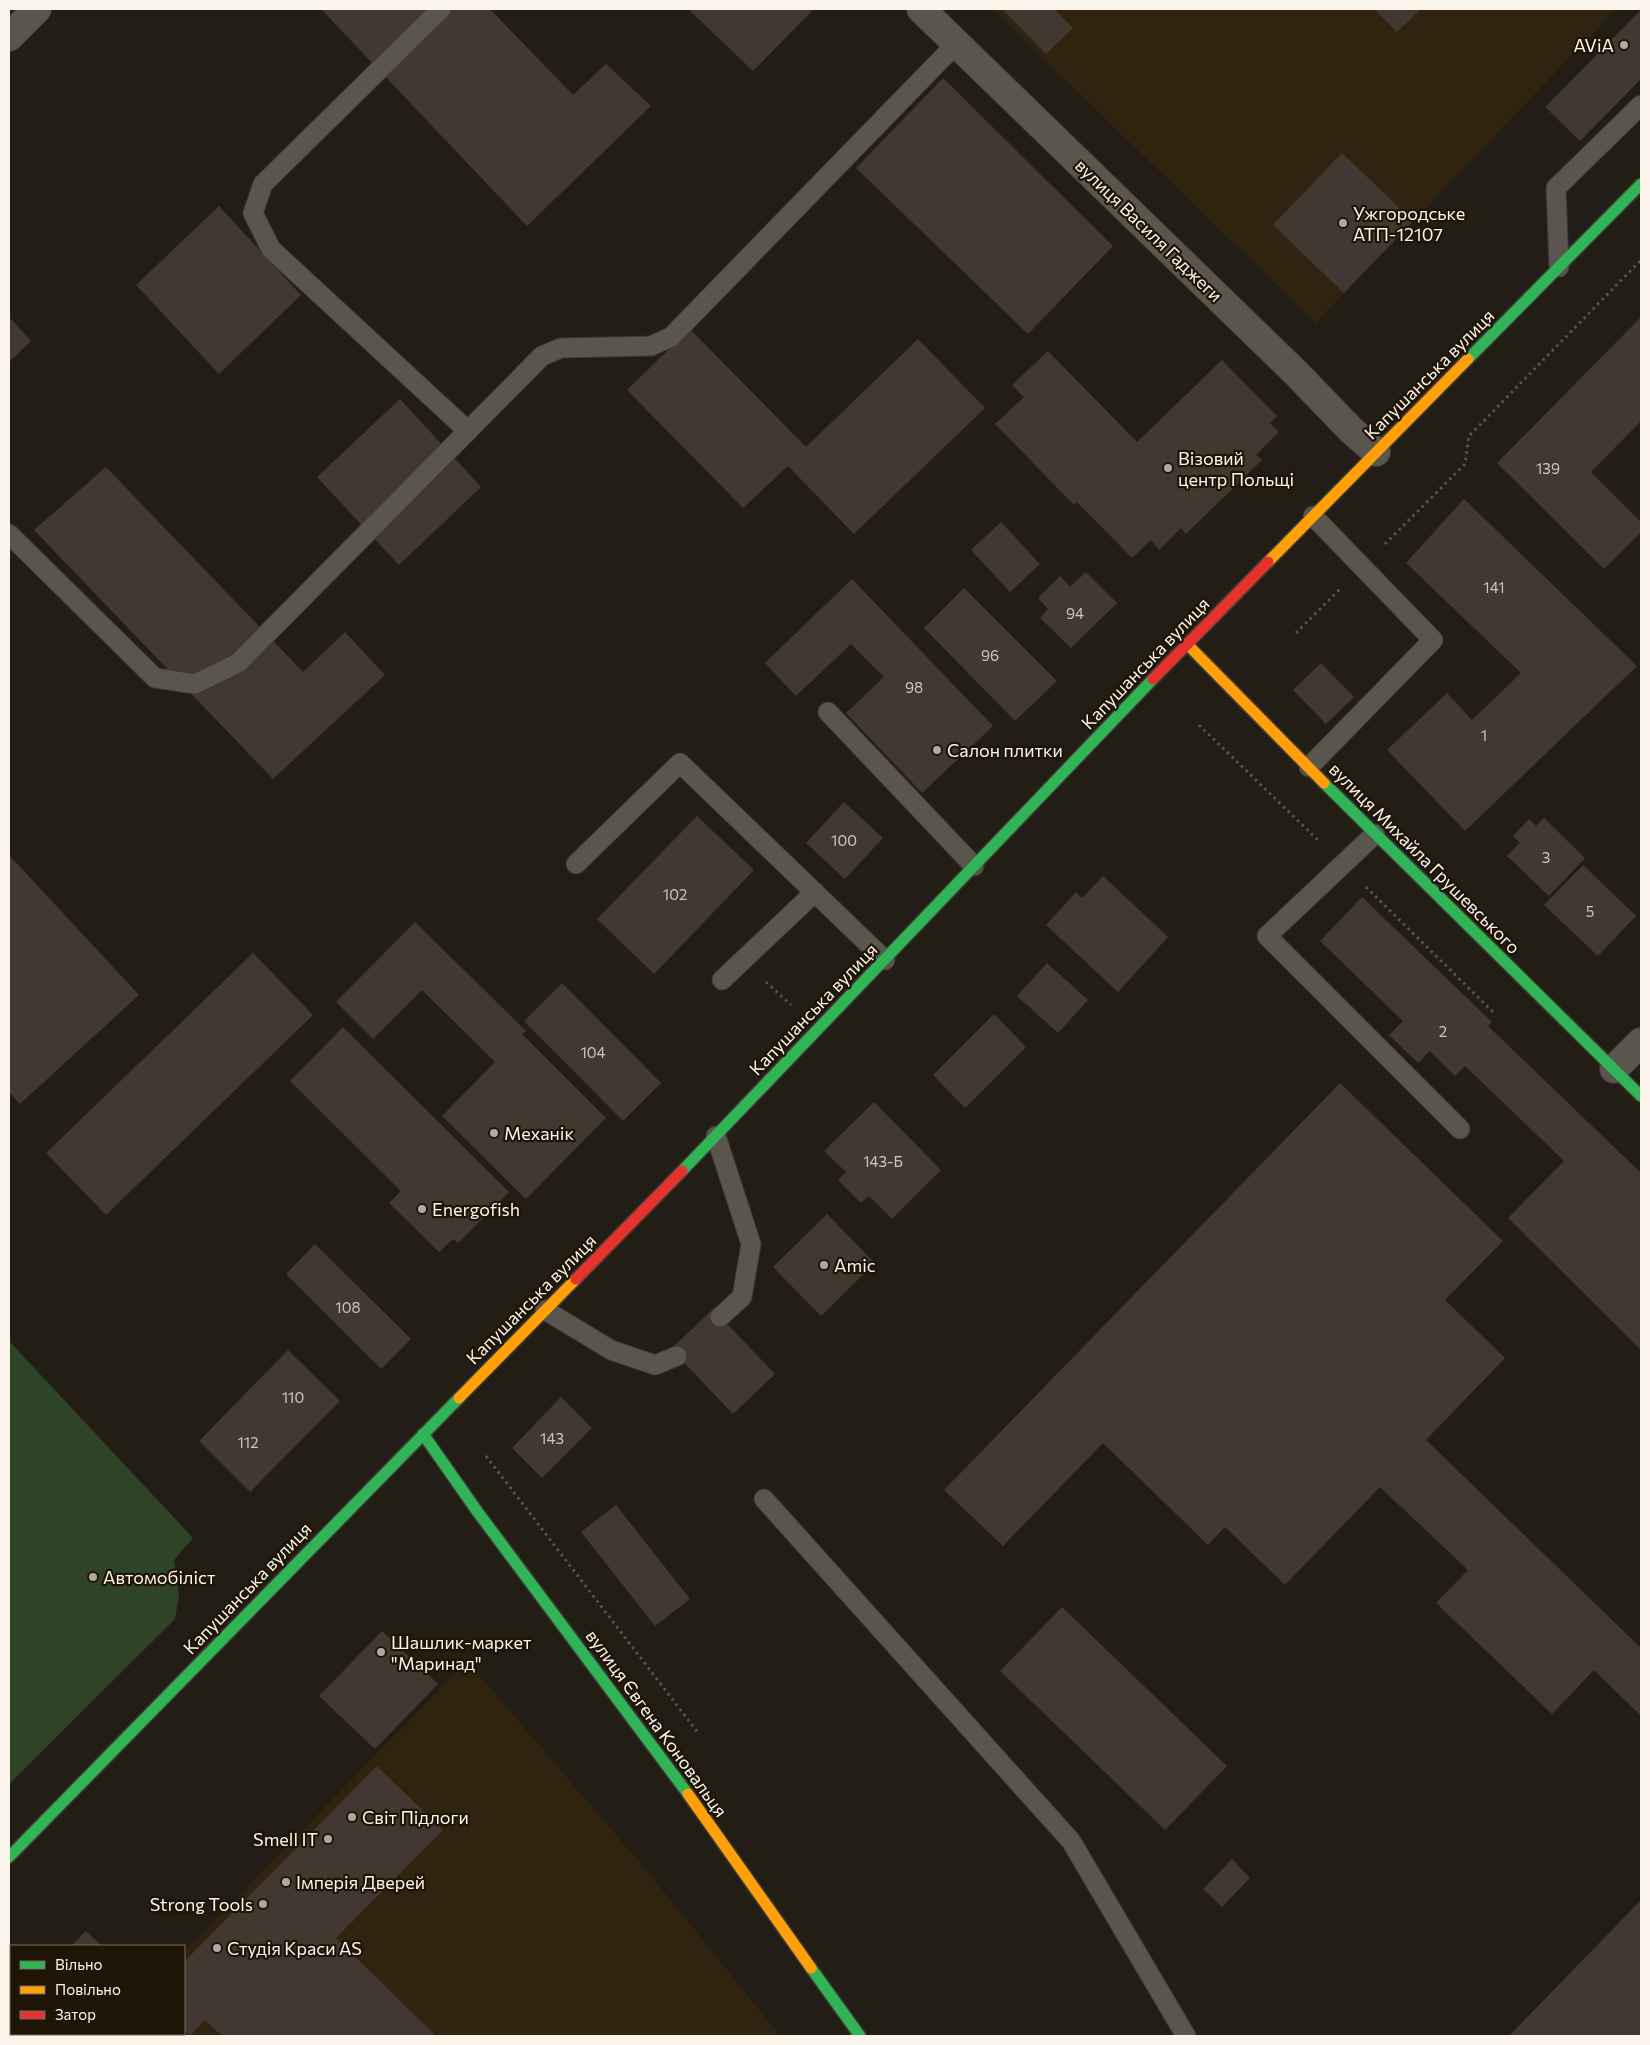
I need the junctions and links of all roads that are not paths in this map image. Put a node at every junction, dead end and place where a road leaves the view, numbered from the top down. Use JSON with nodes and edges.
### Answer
{"nodes":[{"id":1,"x":37,"y":9,"type":"edge"},
{"id":2,"x":441,"y":9,"type":"edge"},
{"id":3,"x":921,"y":9,"type":"edge"},
{"id":4,"x":9,"y":37,"type":"edge"},
{"id":5,"x":957,"y":43,"type":"junction"},
{"id":6,"x":1641,"y":104,"type":"edge"},
{"id":7,"x":1641,"y":184,"type":"edge"},
{"id":8,"x":1559,"y":267,"type":"junction"},
{"id":9,"x":468,"y":431,"type":"junction"},
{"id":10,"x":1376,"y":452,"type":"junction"},
{"id":11,"x":1313,"y":516,"type":"junction"},
{"id":12,"x":9,"y":534,"type":"edge"},
{"id":13,"x":1186,"y":644,"type":"junction"},
{"id":14,"x":828,"y":712,"type":"dead end"},
{"id":15,"x":1309,"y":767,"type":"junction"},
{"id":16,"x":1375,"y":834,"type":"junction"},
{"id":17,"x":576,"y":864,"type":"dead end"},
{"id":18,"x":974,"y":866,"type":"junction"},
{"id":19,"x":815,"y":892,"type":"junction"},
{"id":20,"x":885,"y":960,"type":"junction"},
{"id":21,"x":722,"y":980,"type":"dead end"},
{"id":22,"x":1641,"y":1042,"type":"edge"},
{"id":23,"x":1614,"y":1069,"type":"junction"},
{"id":24,"x":1641,"y":1096,"type":"edge"},
{"id":25,"x":1460,"y":1129,"type":"dead end"},
{"id":26,"x":716,"y":1136,"type":"junction"},
{"id":27,"x":545,"y":1310,"type":"junction"},
{"id":28,"x":720,"y":1317,"type":"dead end"},
{"id":29,"x":677,"y":1356,"type":"dead end"},
{"id":30,"x":422,"y":1434,"type":"junction"},
{"id":31,"x":764,"y":1499,"type":"dead end"},
{"id":32,"x":9,"y":1857,"type":"edge"},
{"id":33,"x":860,"y":2036,"type":"edge"},
{"id":34,"x":1186,"y":2036,"type":"edge"}],
"edges":[{"from":1,"to":4,"type":"street"},
{"from":2,"to":9,"type":"lane"},
{"from":3,"to":5,"type":"street","name":"вулиця Василя Гаджеги"},
{"from":5,"to":9,"type":"lane"},
{"from":5,"to":10,"type":"street","name":"вулиця Василя Гаджеги"},
{"from":6,"to":8,"type":"lane"},
{"from":7,"to":8,"type":"street","name":"Капушанська вулиця"},
{"from":8,"to":10,"type":"street","name":"Капушанська вулиця"},
{"from":9,"to":12,"type":"lane"},
{"from":10,"to":11,"type":"street","name":"Капушанська вулиця"},
{"from":11,"to":13,"type":"street","name":"Капушанська вулиця"},
{"from":11,"to":15,"type":"lane"},
{"from":13,"to":15,"type":"street","name":"вулиця Михайла Грушевського"},
{"from":13,"to":18,"type":"street","name":"Капушанська вулиця"},
{"from":14,"to":18,"type":"lane"},
{"from":15,"to":16,"type":"street","name":"вулиця Михайла Грушевського"},
{"from":16,"to":23,"type":"street","name":"вулиця Михайла Грушевського"},
{"from":16,"to":25,"type":"lane"},
{"from":17,"to":19,"type":"lane"},
{"from":18,"to":20,"type":"street","name":"Капушанська вулиця"},
{"from":19,"to":20,"type":"lane"},
{"from":19,"to":21,"type":"lane"},
{"from":20,"to":26,"type":"street","name":"Капушанська вулиця"},
{"from":22,"to":23,"type":"street"},
{"from":23,"to":24,"type":"street","name":"вулиця Михайла Грушевського"},
{"from":26,"to":27,"type":"street","name":"Капушанська вулиця"},
{"from":26,"to":28,"type":"lane"},
{"from":27,"to":29,"type":"lane"},
{"from":27,"to":30,"type":"street","name":"Капушанська вулиця"},
{"from":30,"to":32,"type":"street","name":"Капушанська вулиця"},
{"from":30,"to":33,"type":"street","name":"вулиця Євгена Коновальця"},
{"from":31,"to":34,"type":"lane"}]}
